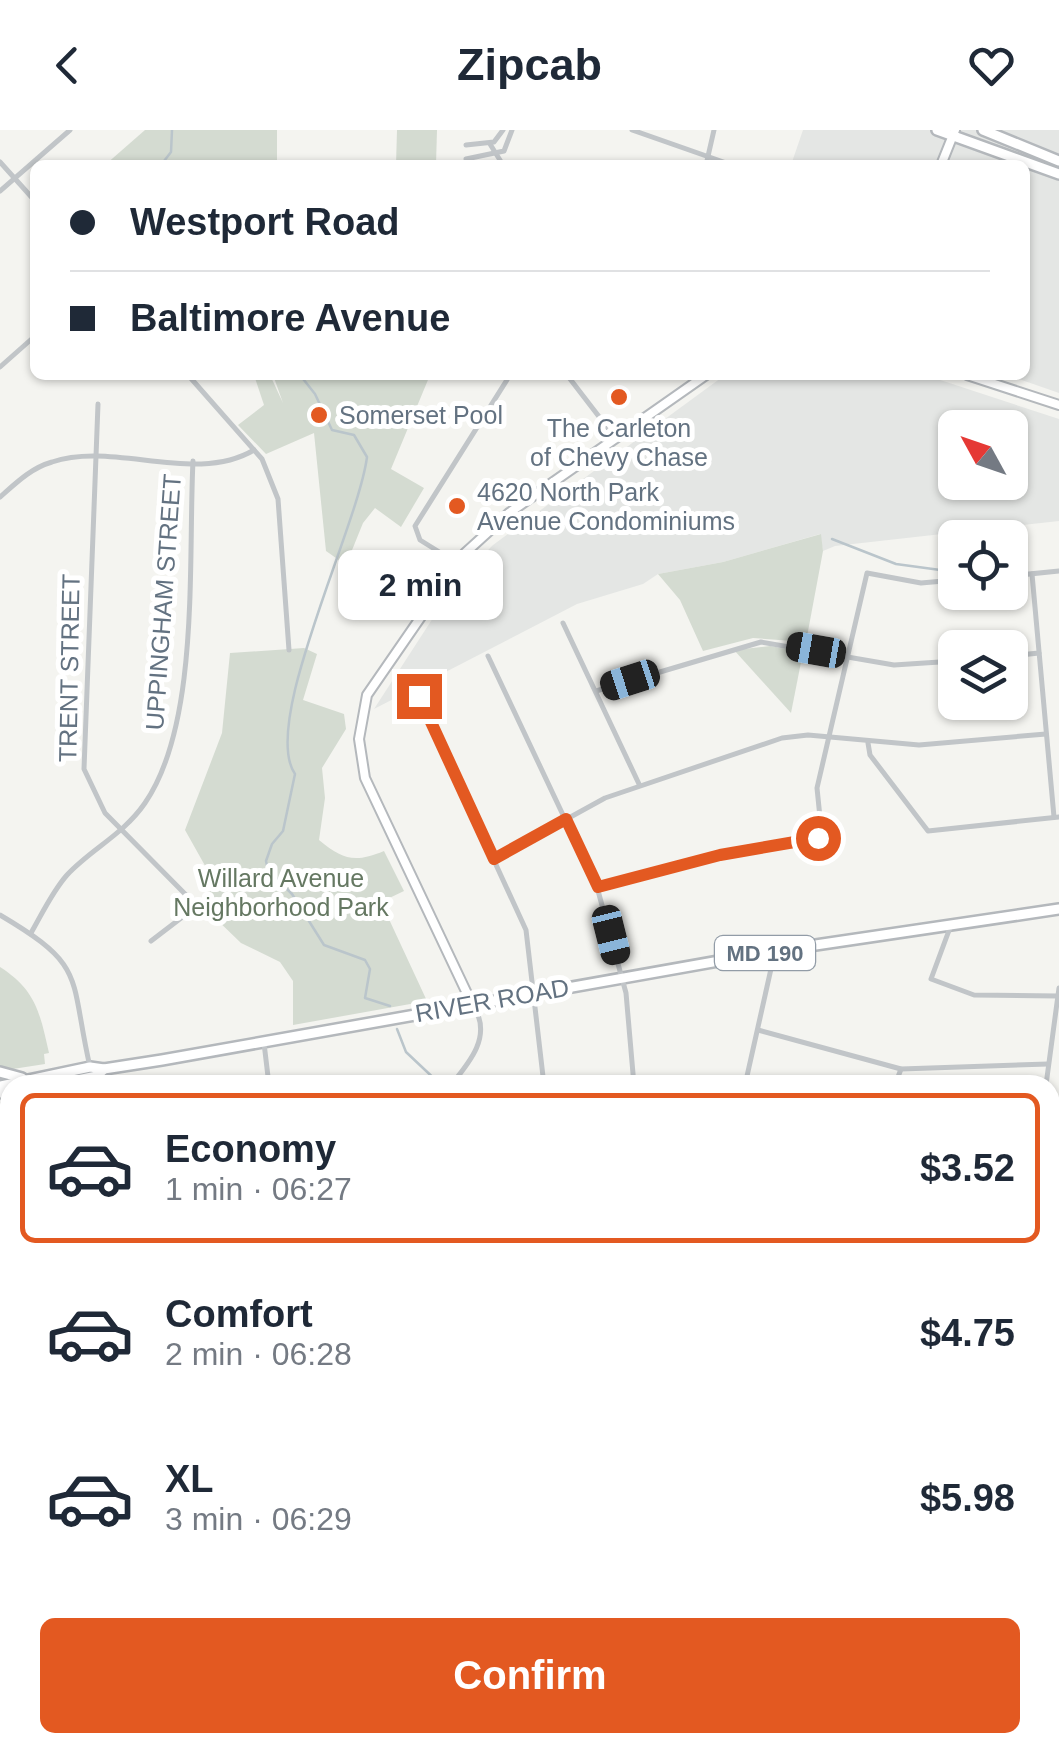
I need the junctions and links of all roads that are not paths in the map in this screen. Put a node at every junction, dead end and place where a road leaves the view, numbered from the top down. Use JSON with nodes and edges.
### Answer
{"nodes":[{"id":1,"x":70,"y":130,"type":"edge"},
{"id":2,"x":503,"y":130,"type":"edge"},
{"id":3,"x":512,"y":130,"type":"edge"},
{"id":4,"x":632,"y":130,"type":"edge"},
{"id":5,"x":714,"y":130,"type":"edge"},
{"id":6,"x":937,"y":130,"type":"edge"},
{"id":7,"x":984,"y":130,"type":"edge"},
{"id":8,"x":954,"y":133,"type":"edge"},
{"id":9,"x":490,"y":144,"type":"junction"},
{"id":10,"x":466,"y":146,"type":"dead end"},
{"id":11,"x":496,"y":154,"type":"junction"},
{"id":12,"x":486,"y":158,"type":"joint"},
{"id":13,"x":466,"y":159,"type":"dead end"},
{"id":14,"x":36,"y":160,"type":"edge"},
{"id":15,"x":499,"y":160,"type":"edge"},
{"id":16,"x":705,"y":160,"type":"edge"},
{"id":17,"x":707,"y":160,"type":"edge"},
{"id":18,"x":942,"y":160,"type":"edge"},
{"id":19,"x":1023,"y":160,"type":"edge"},
{"id":20,"x":1059,"y":161,"type":"edge"},
{"id":21,"x":0,"y":162,"type":"edge"},
{"id":22,"x":1030,"y":163,"type":"edge"},
{"id":23,"x":30,"y":165,"type":"edge"},
{"id":24,"x":1059,"y":174,"type":"edge"},
{"id":25,"x":15,"y":178,"type":"junction"},
{"id":26,"x":0,"y":191,"type":"edge"},
{"id":27,"x":30,"y":195,"type":"edge"},
{"id":28,"x":30,"y":340,"type":"edge"},
{"id":29,"x":0,"y":367,"type":"edge"},
{"id":30,"x":192,"y":380,"type":"edge"},
{"id":31,"x":507,"y":380,"type":"edge"},
{"id":32,"x":572,"y":380,"type":"edge"},
{"id":33,"x":699,"y":380,"type":"edge"},
{"id":34,"x":982,"y":380,"type":"edge"},
{"id":35,"x":98,"y":404,"type":"dead end"},
{"id":36,"x":1059,"y":405,"type":"edge"},
{"id":37,"x":617,"y":440,"type":"junction"},
{"id":38,"x":254,"y":450,"type":"junction"},
{"id":39,"x":96,"y":458,"type":"junction"},
{"id":40,"x":193,"y":462,"type":"junction"},
{"id":41,"x":0,"y":497,"type":"edge"},
{"id":42,"x":457,"y":563,"type":"junction"},
{"id":43,"x":1059,"y":572,"type":"edge"},
{"id":44,"x":1028,"y":574,"type":"edge"},
{"id":45,"x":1032,"y":574,"type":"junction"},
{"id":46,"x":938,"y":582,"type":"edge"},
{"id":47,"x":563,"y":623,"type":"dead end"},
{"id":48,"x":288,"y":650,"type":"dead end"},
{"id":49,"x":1039,"y":654,"type":"junction"},
{"id":50,"x":1028,"y":655,"type":"edge"},
{"id":51,"x":488,"y":656,"type":"dead end"},
{"id":52,"x":847,"y":656,"type":"junction"},
{"id":53,"x":938,"y":662,"type":"edge"},
{"id":54,"x":596,"y":691,"type":"junction"},
{"id":55,"x":419,"y":696,"type":"dead end"},
{"id":56,"x":1046,"y":734,"type":"junction"},
{"id":57,"x":828,"y":737,"type":"junction"},
{"id":58,"x":868,"y":743,"type":"junction"},
{"id":59,"x":639,"y":784,"type":"junction"},
{"id":60,"x":1056,"y":817,"type":"edge"},
{"id":61,"x":566,"y":819,"type":"junction"},
{"id":62,"x":122,"y":831,"type":"junction"},
{"id":63,"x":494,"y":859,"type":"junction"},
{"id":64,"x":598,"y":887,"type":"junction"},
{"id":65,"x":1059,"y":909,"type":"edge"},
{"id":66,"x":0,"y":915,"type":"edge"},
{"id":67,"x":951,"y":924,"type":"junction"},
{"id":68,"x":31,"y":933,"type":"junction"},
{"id":69,"x":151,"y":941,"type":"dead end"},
{"id":70,"x":775,"y":951,"type":"junction"},
{"id":71,"x":622,"y":978,"type":"junction"},
{"id":72,"x":1058,"y":992,"type":"edge"},
{"id":73,"x":536,"y":993,"type":"junction"},
{"id":74,"x":472,"y":1004,"type":"junction"},
{"id":75,"x":758,"y":1030,"type":"junction"},
{"id":76,"x":264,"y":1040,"type":"junction"},
{"id":77,"x":1048,"y":1064,"type":"junction"},
{"id":78,"x":90,"y":1067,"type":"junction"},
{"id":79,"x":104,"y":1069,"type":"junction"},
{"id":80,"x":901,"y":1069,"type":"junction"},
{"id":81,"x":46,"y":1075,"type":"edge"},
{"id":82,"x":83,"y":1075,"type":"edge"},
{"id":83,"x":98,"y":1075,"type":"edge"},
{"id":84,"x":269,"y":1075,"type":"edge"},
{"id":85,"x":459,"y":1075,"type":"edge"},
{"id":86,"x":543,"y":1075,"type":"edge"},
{"id":87,"x":633,"y":1075,"type":"edge"},
{"id":88,"x":747,"y":1075,"type":"edge"},
{"id":89,"x":899,"y":1075,"type":"edge"},
{"id":90,"x":1047,"y":1075,"type":"edge"}],
"edges":[{"from":1,"to":14,"type":"street"},
{"from":2,"to":9,"type":"street"},
{"from":3,"to":11,"type":"street"},
{"from":4,"to":16,"type":"street"},
{"from":5,"to":17,"type":"street"},
{"from":6,"to":8,"type":"main road"},
{"from":7,"to":20,"type":"main road"},
{"from":8,"to":18,"type":"street"},
{"from":8,"to":19,"type":"main road"},
{"from":9,"to":10,"type":"street"},
{"from":9,"to":11,"type":"street"},
{"from":11,"to":12,"type":"street"},
{"from":11,"to":15,"type":"street"},
{"from":12,"to":13,"type":"street"},
{"from":21,"to":25,"type":"street"},
{"from":22,"to":24,"type":"main road"},
{"from":23,"to":25,"type":"street"},
{"from":25,"to":26,"type":"street"},
{"from":25,"to":27,"type":"street"},
{"from":28,"to":29,"type":"street"},
{"from":30,"to":38,"type":"street"},
{"from":31,"to":42,"type":"street"},
{"from":32,"to":37,"type":"street"},
{"from":33,"to":37,"type":"street"},
{"from":34,"to":36,"type":"street"},
{"from":35,"to":39,"type":"street","name":"TRENT STREET"},
{"from":37,"to":42,"type":"street"},
{"from":38,"to":40,"type":"street"},
{"from":38,"to":48,"type":"street"},
{"from":39,"to":40,"type":"street"},
{"from":39,"to":41,"type":"street"},
{"from":39,"to":62,"type":"street","name":"TRENT STREET"},
{"from":40,"to":62,"type":"street","name":"UPPINGHAM STREET"},
{"from":42,"to":74,"type":"street"},
{"from":43,"to":45,"type":"street"},
{"from":44,"to":45,"type":"street"},
{"from":45,"to":49,"type":"street"},
{"from":46,"to":52,"type":"street"},
{"from":47,"to":54,"type":"street"},
{"from":49,"to":50,"type":"street"},
{"from":49,"to":56,"type":"street"},
{"from":51,"to":61,"type":"street"},
{"from":52,"to":53,"type":"street"},
{"from":52,"to":54,"type":"street"},
{"from":52,"to":57,"type":"street"},
{"from":54,"to":59,"type":"street"},
{"from":55,"to":63,"type":"street"},
{"from":56,"to":58,"type":"street"},
{"from":56,"to":60,"type":"street"},
{"from":57,"to":58,"type":"street"},
{"from":57,"to":59,"type":"street"},
{"from":57,"to":64,"type":"street"},
{"from":58,"to":60,"type":"street"},
{"from":59,"to":61,"type":"street"},
{"from":61,"to":63,"type":"street"},
{"from":61,"to":64,"type":"street"},
{"from":62,"to":68,"type":"street","name":"UPPINGHAM STREET"},
{"from":62,"to":69,"type":"street","name":"TRENT STREET"},
{"from":63,"to":73,"type":"street"},
{"from":64,"to":71,"type":"street"},
{"from":65,"to":67,"type":"main road","name":"RIVER ROAD","number":"MD 190"},
{"from":66,"to":68,"type":"street"},
{"from":67,"to":70,"type":"main road","name":"RIVER ROAD","number":"MD 190"},
{"from":67,"to":72,"type":"street"},
{"from":68,"to":78,"type":"street"},
{"from":70,"to":71,"type":"main road","name":"RIVER ROAD","number":"MD 190"},
{"from":70,"to":75,"type":"street"},
{"from":71,"to":73,"type":"main road","name":"RIVER ROAD","number":"MD 190"},
{"from":71,"to":87,"type":"street"},
{"from":72,"to":77,"type":"street"},
{"from":73,"to":74,"type":"main road","name":"RIVER ROAD","number":"MD 190"},
{"from":73,"to":86,"type":"street"},
{"from":74,"to":76,"type":"main road","name":"RIVER ROAD","number":"MD 190"},
{"from":74,"to":85,"type":"street"},
{"from":75,"to":80,"type":"street"},
{"from":75,"to":88,"type":"street"},
{"from":76,"to":79,"type":"main road","name":"RIVER ROAD","number":"MD 190"},
{"from":76,"to":84,"type":"street"},
{"from":77,"to":80,"type":"street"},
{"from":77,"to":90,"type":"street"},
{"from":78,"to":79,"type":"main road","name":"RIVER ROAD","number":"MD 190"},
{"from":78,"to":81,"type":"main road","name":"RIVER ROAD","number":"MD 190"},
{"from":78,"to":82,"type":"main road"},
{"from":79,"to":83,"type":"main road","name":"RIVER ROAD","number":"MD 190"},
{"from":80,"to":89,"type":"street"}]}
